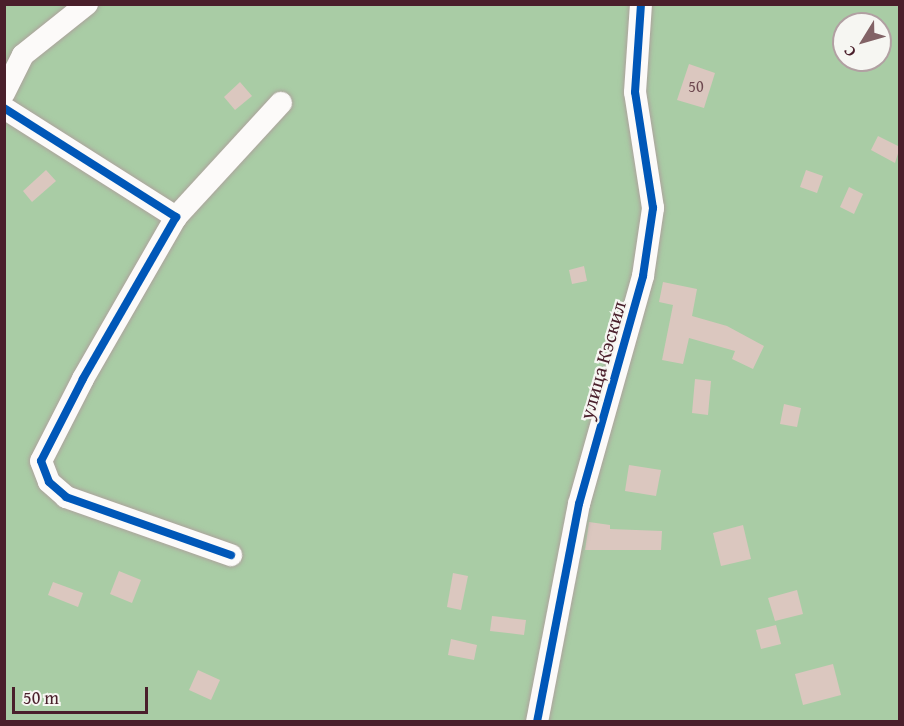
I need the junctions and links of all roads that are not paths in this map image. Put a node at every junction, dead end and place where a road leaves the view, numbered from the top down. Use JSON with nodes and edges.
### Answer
{"nodes":[{"id":1,"x":87,"y":4,"type":"edge"},
{"id":2,"x":641,"y":4,"type":"edge"},
{"id":3,"x":4,"y":93,"type":"edge"},
{"id":4,"x":281,"y":104,"type":"dead end"},
{"id":5,"x":4,"y":108,"type":"edge"},
{"id":6,"x":176,"y":217,"type":"junction"},
{"id":7,"x":231,"y":555,"type":"dead end"},
{"id":8,"x":537,"y":722,"type":"edge"}],
"edges":[{"from":1,"to":3,"type":"street"},
{"from":2,"to":8,"type":"street","name":"улица Кэскил"},
{"from":4,"to":6,"type":"street"},
{"from":5,"to":6,"type":"street"},
{"from":6,"to":7,"type":"street"}]}
